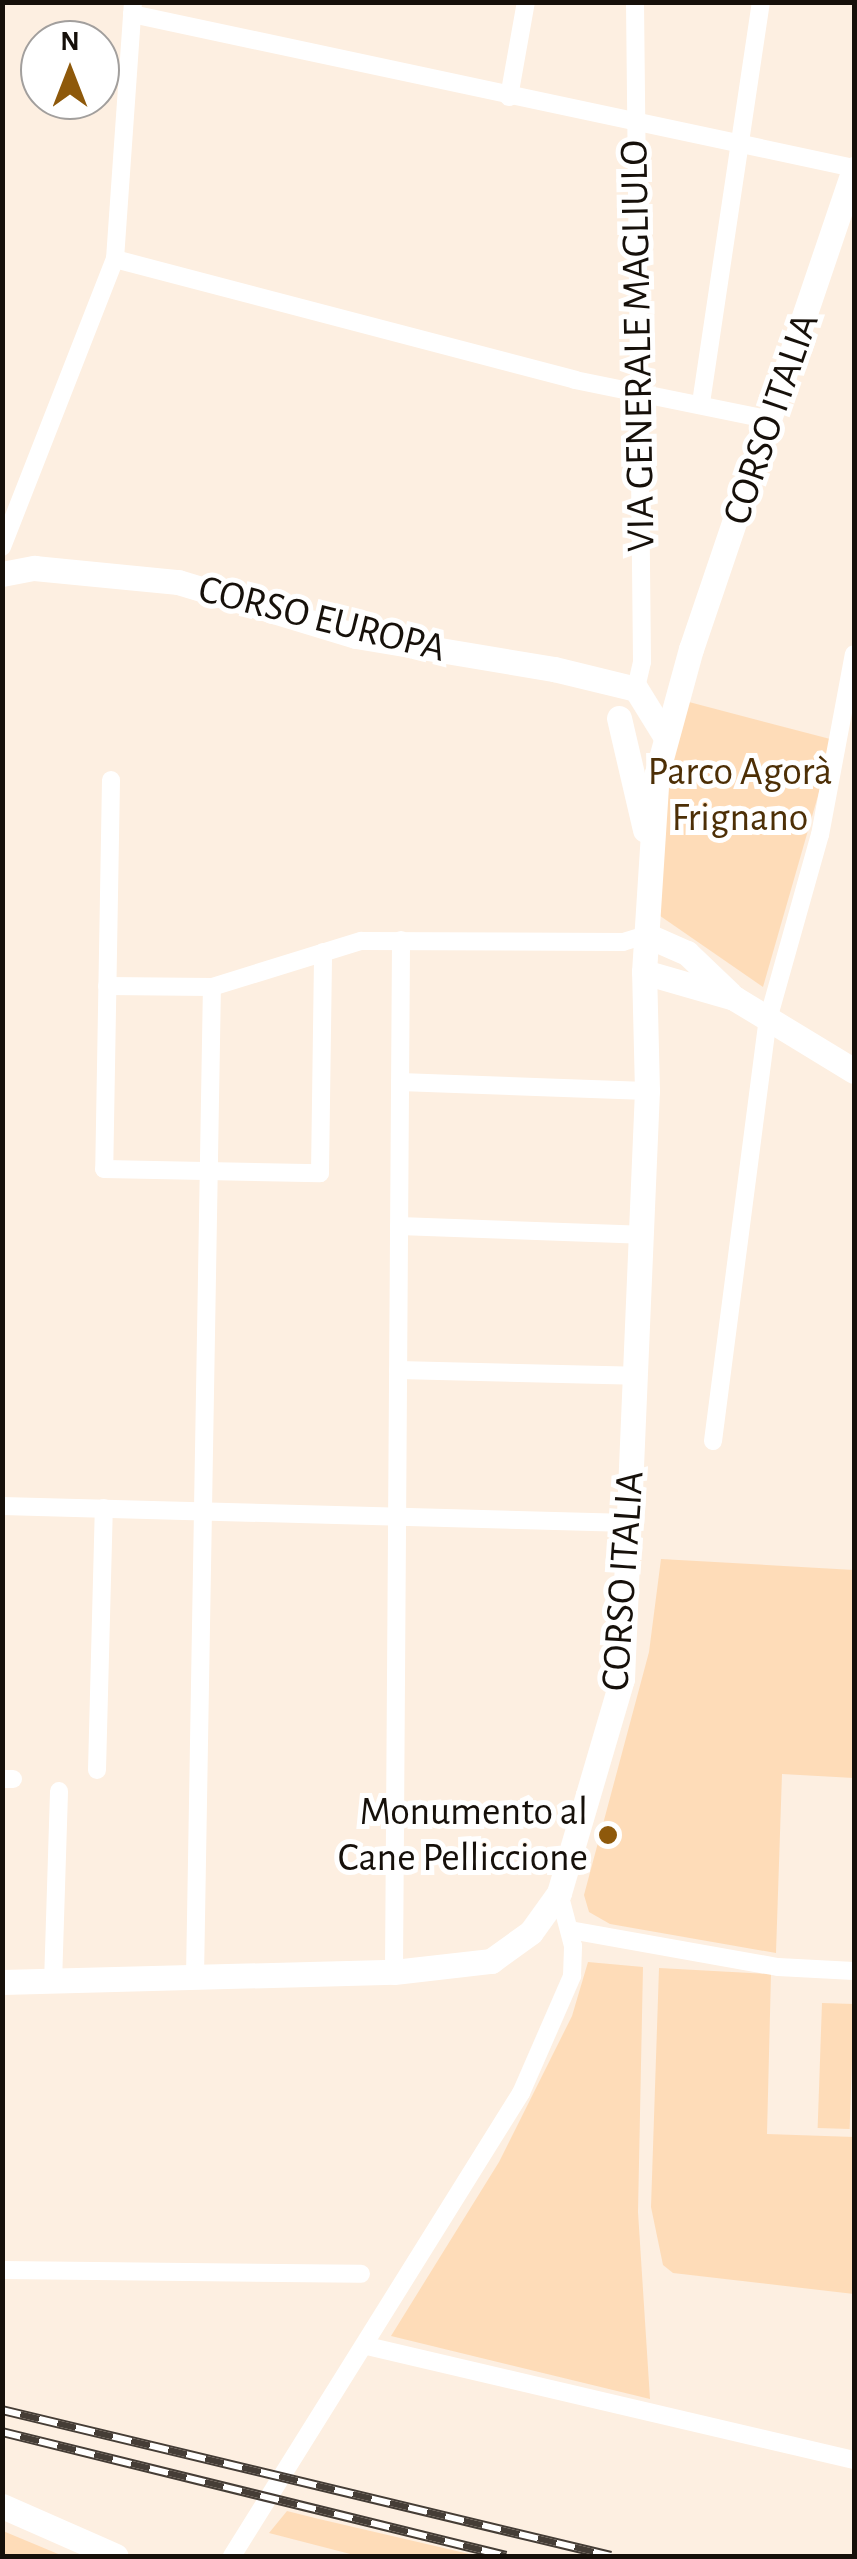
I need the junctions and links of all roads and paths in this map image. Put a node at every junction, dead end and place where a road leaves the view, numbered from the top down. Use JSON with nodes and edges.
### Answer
{"nodes":[{"id":1,"x":526,"y":2,"type":"edge"},
{"id":2,"x":635,"y":2,"type":"edge"},
{"id":3,"x":761,"y":2,"type":"edge"},
{"id":4,"x":133,"y":8,"type":"edge"},
{"id":5,"x":509,"y":98,"type":"junction"},
{"id":6,"x":634,"y":122,"type":"junction"},
{"id":7,"x":741,"y":142,"type":"junction"},
{"id":8,"x":854,"y":168,"type":"edge"},
{"id":9,"x":115,"y":259,"type":"junction"},
{"id":10,"x":640,"y":393,"type":"junction"},
{"id":11,"x":700,"y":404,"type":"junction"},
{"id":12,"x":772,"y":420,"type":"junction"},
{"id":13,"x":2,"y":547,"type":"edge"},
{"id":14,"x":2,"y":574,"type":"edge"},
{"id":15,"x":854,"y":654,"type":"edge"},
{"id":16,"x":685,"y":669,"type":"junction"},
{"id":17,"x":596,"y":680,"type":"junction"},
{"id":18,"x":636,"y":690,"type":"junction"},
{"id":19,"x":620,"y":718,"type":"junction"},
{"id":20,"x":666,"y":736,"type":"junction"},
{"id":21,"x":111,"y":780,"type":"dead end"},
{"id":22,"x":648,"y":845,"type":"junction"},
{"id":23,"x":646,"y":936,"type":"junction"},
{"id":24,"x":400,"y":940,"type":"junction"},
{"id":25,"x":323,"y":952,"type":"junction"},
{"id":26,"x":644,"y":972,"type":"junction"},
{"id":27,"x":107,"y":986,"type":"junction"},
{"id":28,"x":212,"y":987,"type":"junction"},
{"id":29,"x":734,"y":998,"type":"junction"},
{"id":30,"x":767,"y":1023,"type":"junction"},
{"id":31,"x":854,"y":1071,"type":"edge"},
{"id":32,"x":400,"y":1082,"type":"junction"},
{"id":33,"x":647,"y":1091,"type":"junction"},
{"id":34,"x":206,"y":1173,"type":"junction"},
{"id":35,"x":399,"y":1226,"type":"junction"},
{"id":36,"x":642,"y":1235,"type":"junction"},
{"id":37,"x":398,"y":1370,"type":"junction"},
{"id":38,"x":636,"y":1376,"type":"junction"},
{"id":39,"x":712,"y":1441,"type":"dead end"},
{"id":40,"x":2,"y":1506,"type":"edge"},
{"id":41,"x":104,"y":1508,"type":"junction"},
{"id":42,"x":206,"y":1510,"type":"junction"},
{"id":43,"x":399,"y":1516,"type":"junction"},
{"id":44,"x":630,"y":1523,"type":"junction"},
{"id":45,"x":98,"y":1770,"type":"dead end"},
{"id":46,"x":59,"y":1791,"type":"dead end"},
{"id":47,"x":560,"y":1893,"type":"junction"},
{"id":48,"x":570,"y":1930,"type":"junction"},
{"id":49,"x":854,"y":1971,"type":"edge"},
{"id":50,"x":394,"y":1972,"type":"junction"},
{"id":51,"x":195,"y":1977,"type":"junction"},
{"id":52,"x":2,"y":1982,"type":"edge"},
{"id":53,"x":53,"y":1983,"type":"junction"},
{"id":54,"x":2,"y":2270,"type":"edge"},
{"id":55,"x":361,"y":2274,"type":"dead end"},
{"id":56,"x":366,"y":2346,"type":"junction"},
{"id":57,"x":854,"y":2460,"type":"edge"},
{"id":58,"x":2,"y":2506,"type":"edge"},
{"id":59,"x":116,"y":2556,"type":"edge"},
{"id":60,"x":232,"y":2556,"type":"edge"}],
"edges":[{"from":1,"to":5,"type":"street"},
{"from":2,"to":6,"type":"street","name":"VIA GENERALE MAGLIULO"},
{"from":3,"to":7,"type":"street"},
{"from":4,"to":5,"type":"street"},
{"from":4,"to":9,"type":"street"},
{"from":5,"to":6,"type":"street"},
{"from":6,"to":7,"type":"street"},
{"from":6,"to":10,"type":"street","name":"VIA GENERALE MAGLIULO"},
{"from":7,"to":8,"type":"street"},
{"from":7,"to":11,"type":"street"},
{"from":8,"to":12,"type":"street","name":"CORSO ITALIA"},
{"from":9,"to":10,"type":"street"},
{"from":9,"to":13,"type":"street"},
{"from":10,"to":11,"type":"street"},
{"from":10,"to":18,"type":"street","name":"VIA GENERALE MAGLIULO"},
{"from":11,"to":12,"type":"street"},
{"from":12,"to":16,"type":"street","name":"CORSO ITALIA"},
{"from":14,"to":17,"type":"street","name":"CORSO EUROPA"},
{"from":15,"to":30,"type":"street"},
{"from":16,"to":18,"type":"street"},
{"from":16,"to":20,"type":"street","name":"CORSO ITALIA"},
{"from":17,"to":18,"type":"street"},
{"from":17,"to":19,"type":"street"},
{"from":18,"to":20,"type":"street"},
{"from":19,"to":20,"type":"street"},
{"from":19,"to":22,"type":"street"},
{"from":20,"to":22,"type":"street","name":"CORSO ITALIA"},
{"from":21,"to":27,"type":"street"},
{"from":22,"to":23,"type":"street","name":"CORSO ITALIA"},
{"from":23,"to":24,"type":"street"},
{"from":23,"to":26,"type":"street","name":"CORSO ITALIA"},
{"from":23,"to":29,"type":"street"},
{"from":24,"to":25,"type":"street"},
{"from":24,"to":32,"type":"street"},
{"from":25,"to":28,"type":"street"},
{"from":25,"to":34,"type":"street"},
{"from":26,"to":29,"type":"street"},
{"from":26,"to":33,"type":"street","name":"CORSO ITALIA"},
{"from":27,"to":28,"type":"street"},
{"from":27,"to":34,"type":"street"},
{"from":28,"to":34,"type":"street"},
{"from":29,"to":30,"type":"street"},
{"from":30,"to":31,"type":"street"},
{"from":30,"to":39,"type":"street"},
{"from":32,"to":33,"type":"street"},
{"from":32,"to":35,"type":"street"},
{"from":33,"to":36,"type":"street","name":"CORSO ITALIA"},
{"from":34,"to":42,"type":"street"},
{"from":35,"to":36,"type":"street"},
{"from":35,"to":37,"type":"street"},
{"from":36,"to":38,"type":"street","name":"CORSO ITALIA"},
{"from":37,"to":38,"type":"street"},
{"from":37,"to":43,"type":"street"},
{"from":38,"to":44,"type":"street","name":"CORSO ITALIA"},
{"from":40,"to":41,"type":"street"},
{"from":41,"to":42,"type":"street"},
{"from":41,"to":45,"type":"street"},
{"from":42,"to":43,"type":"street"},
{"from":42,"to":51,"type":"street"},
{"from":43,"to":44,"type":"street"},
{"from":43,"to":50,"type":"street"},
{"from":44,"to":47,"type":"street","name":"CORSO ITALIA"},
{"from":46,"to":53,"type":"street"},
{"from":47,"to":48,"type":"street"},
{"from":47,"to":50,"type":"street","name":"CORSO ITALIA"},
{"from":48,"to":49,"type":"street"},
{"from":48,"to":56,"type":"street"},
{"from":50,"to":51,"type":"street","name":"CORSO ITALIA"},
{"from":51,"to":53,"type":"street","name":"CORSO ITALIA"},
{"from":52,"to":53,"type":"street","name":"CORSO ITALIA"},
{"from":54,"to":55,"type":"street"},
{"from":56,"to":57,"type":"street"},
{"from":56,"to":60,"type":"street"},
{"from":58,"to":59,"type":"street"}]}
